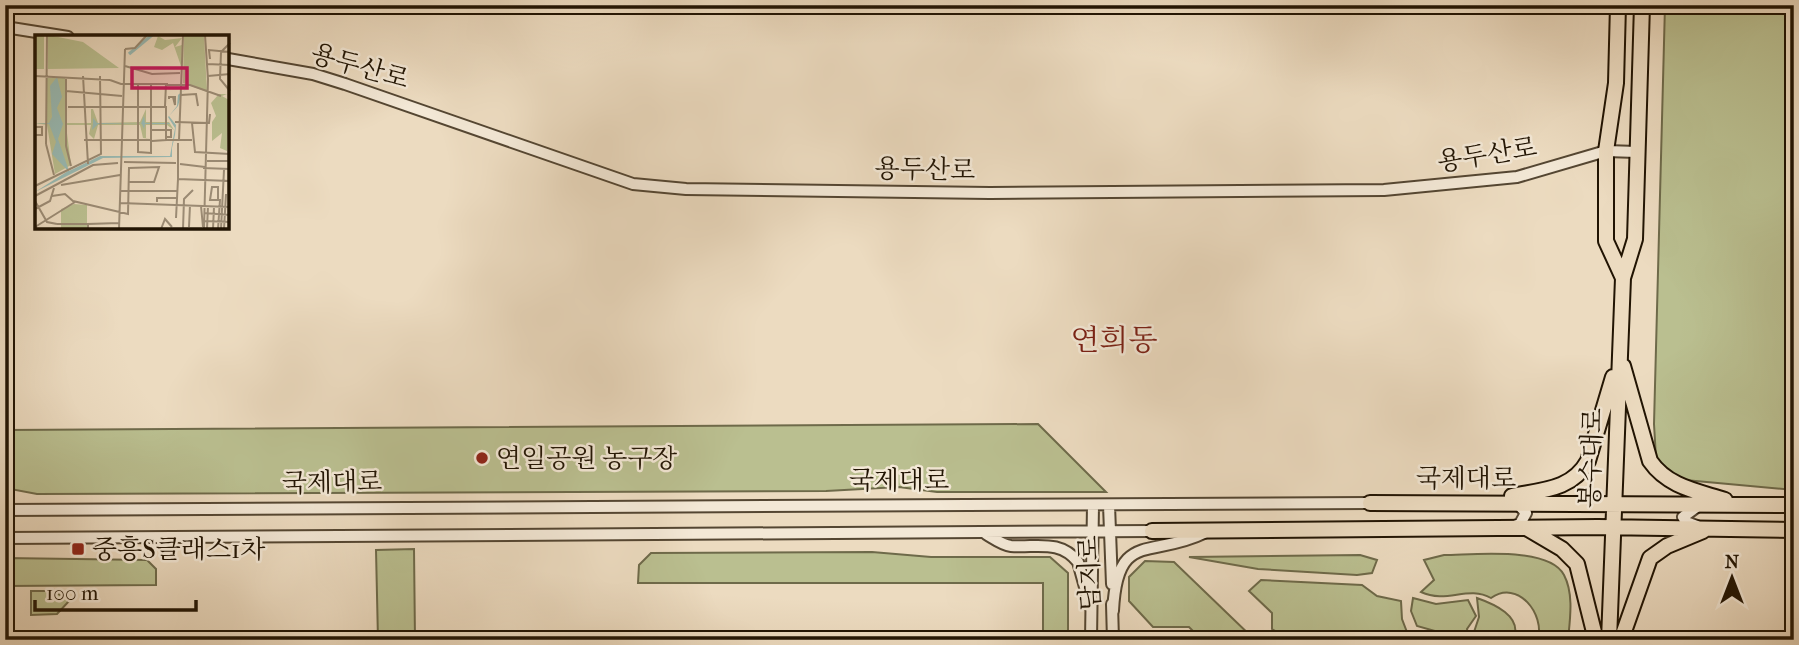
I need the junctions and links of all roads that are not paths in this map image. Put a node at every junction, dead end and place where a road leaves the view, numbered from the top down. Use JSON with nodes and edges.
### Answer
{"nodes":[{"id":1,"x":1618,"y":5,"type":"edge"},
{"id":2,"x":1643,"y":5,"type":"edge"},
{"id":3,"x":5,"y":26,"type":"edge"},
{"id":4,"x":57,"y":35,"type":"edge"},
{"id":5,"x":229,"y":59,"type":"edge"},
{"id":6,"x":1606,"y":151,"type":"junction"},
{"id":7,"x":1637,"y":152,"type":"junction"},
{"id":8,"x":1623,"y":278,"type":"junction"},
{"id":9,"x":1619,"y":355,"type":"junction"},
{"id":10,"x":1476,"y":502,"type":"junction"},
{"id":11,"x":1513,"y":502,"type":"junction"},
{"id":12,"x":1370,"y":503,"type":"joint"},
{"id":13,"x":1614,"y":503,"type":"junction"},
{"id":14,"x":1093,"y":505,"type":"junction"},
{"id":15,"x":1109,"y":505,"type":"junction"},
{"id":16,"x":1711,"y":505,"type":"junction"},
{"id":17,"x":1740,"y":505,"type":"junction"},
{"id":18,"x":1794,"y":505,"type":"edge"},
{"id":19,"x":5,"y":510,"type":"edge"},
{"id":20,"x":1614,"y":527,"type":"junction"},
{"id":21,"x":1509,"y":528,"type":"junction"},
{"id":22,"x":1527,"y":528,"type":"junction"},
{"id":23,"x":1706,"y":529,"type":"junction"},
{"id":24,"x":1794,"y":530,"type":"edge"},
{"id":25,"x":1152,"y":531,"type":"joint"},
{"id":26,"x":1110,"y":532,"type":"junction"},
{"id":27,"x":983,"y":533,"type":"junction"},
{"id":28,"x":1093,"y":533,"type":"junction"},
{"id":29,"x":1204,"y":533,"type":"junction"},
{"id":30,"x":5,"y":538,"type":"edge"},
{"id":31,"x":1091,"y":609,"type":"junction"},
{"id":32,"x":1113,"y":611,"type":"junction"},
{"id":33,"x":1091,"y":640,"type":"edge"},
{"id":34,"x":1113,"y":640,"type":"edge"},
{"id":35,"x":1596,"y":640,"type":"edge"},
{"id":36,"x":1609,"y":640,"type":"edge"},
{"id":37,"x":1621,"y":640,"type":"edge"}],
"edges":[{"from":1,"to":6,"type":"main road","name":"봉수대로"},
{"from":2,"to":7,"type":"main road","name":"봉수대로"},
{"from":3,"to":4,"type":"street"},
{"from":5,"to":6,"type":"street","name":"용두산로"},
{"from":6,"to":7,"type":"street","name":"용두산로"},
{"from":6,"to":8,"type":"main road","name":"봉수대로"},
{"from":7,"to":8,"type":"main road","name":"봉수대로"},
{"from":8,"to":9,"type":"main road","name":"봉수대로"},
{"from":9,"to":10,"type":"main road"},
{"from":9,"to":13,"type":"main road","name":"봉수대로"},
{"from":9,"to":17,"type":"main road"},
{"from":10,"to":11,"type":"main road","name":"국제대로"},
{"from":10,"to":12,"type":"main road","name":"국제대로"},
{"from":11,"to":13,"type":"main road","name":"국제대로"},
{"from":11,"to":21,"type":"street"},
{"from":12,"to":15,"type":"street","name":"국제대로"},
{"from":13,"to":16,"type":"main road","name":"국제대로"},
{"from":13,"to":20,"type":"main road","name":"봉수대로"},
{"from":14,"to":15,"type":"street","name":"국제대로"},
{"from":14,"to":19,"type":"street","name":"국제대로"},
{"from":14,"to":28,"type":"street"},
{"from":15,"to":26,"type":"street","name":"담지로"},
{"from":16,"to":17,"type":"main road","name":"국제대로"},
{"from":16,"to":23,"type":"street"},
{"from":17,"to":18,"type":"main road","name":"국제대로"},
{"from":20,"to":22,"type":"main road","name":"국제대로"},
{"from":20,"to":23,"type":"main road","name":"국제대로"},
{"from":20,"to":36,"type":"main road","name":"봉수대로"},
{"from":21,"to":22,"type":"main road","name":"국제대로"},
{"from":21,"to":29,"type":"main road","name":"국제대로"},
{"from":22,"to":35,"type":"main road"},
{"from":23,"to":24,"type":"main road","name":"국제대로"},
{"from":23,"to":37,"type":"main road"},
{"from":25,"to":26,"type":"street","name":"국제대로"},
{"from":25,"to":29,"type":"main road","name":"국제대로"},
{"from":26,"to":28,"type":"street","name":"국제대로"},
{"from":26,"to":32,"type":"street","name":"담지로"},
{"from":27,"to":28,"type":"street","name":"국제대로"},
{"from":27,"to":30,"type":"street","name":"국제대로"},
{"from":27,"to":31,"type":"street"},
{"from":28,"to":31,"type":"street"},
{"from":29,"to":32,"type":"street"},
{"from":31,"to":32,"type":"street"},
{"from":31,"to":33,"type":"street"},
{"from":32,"to":34,"type":"street","name":"담지로"}]}
